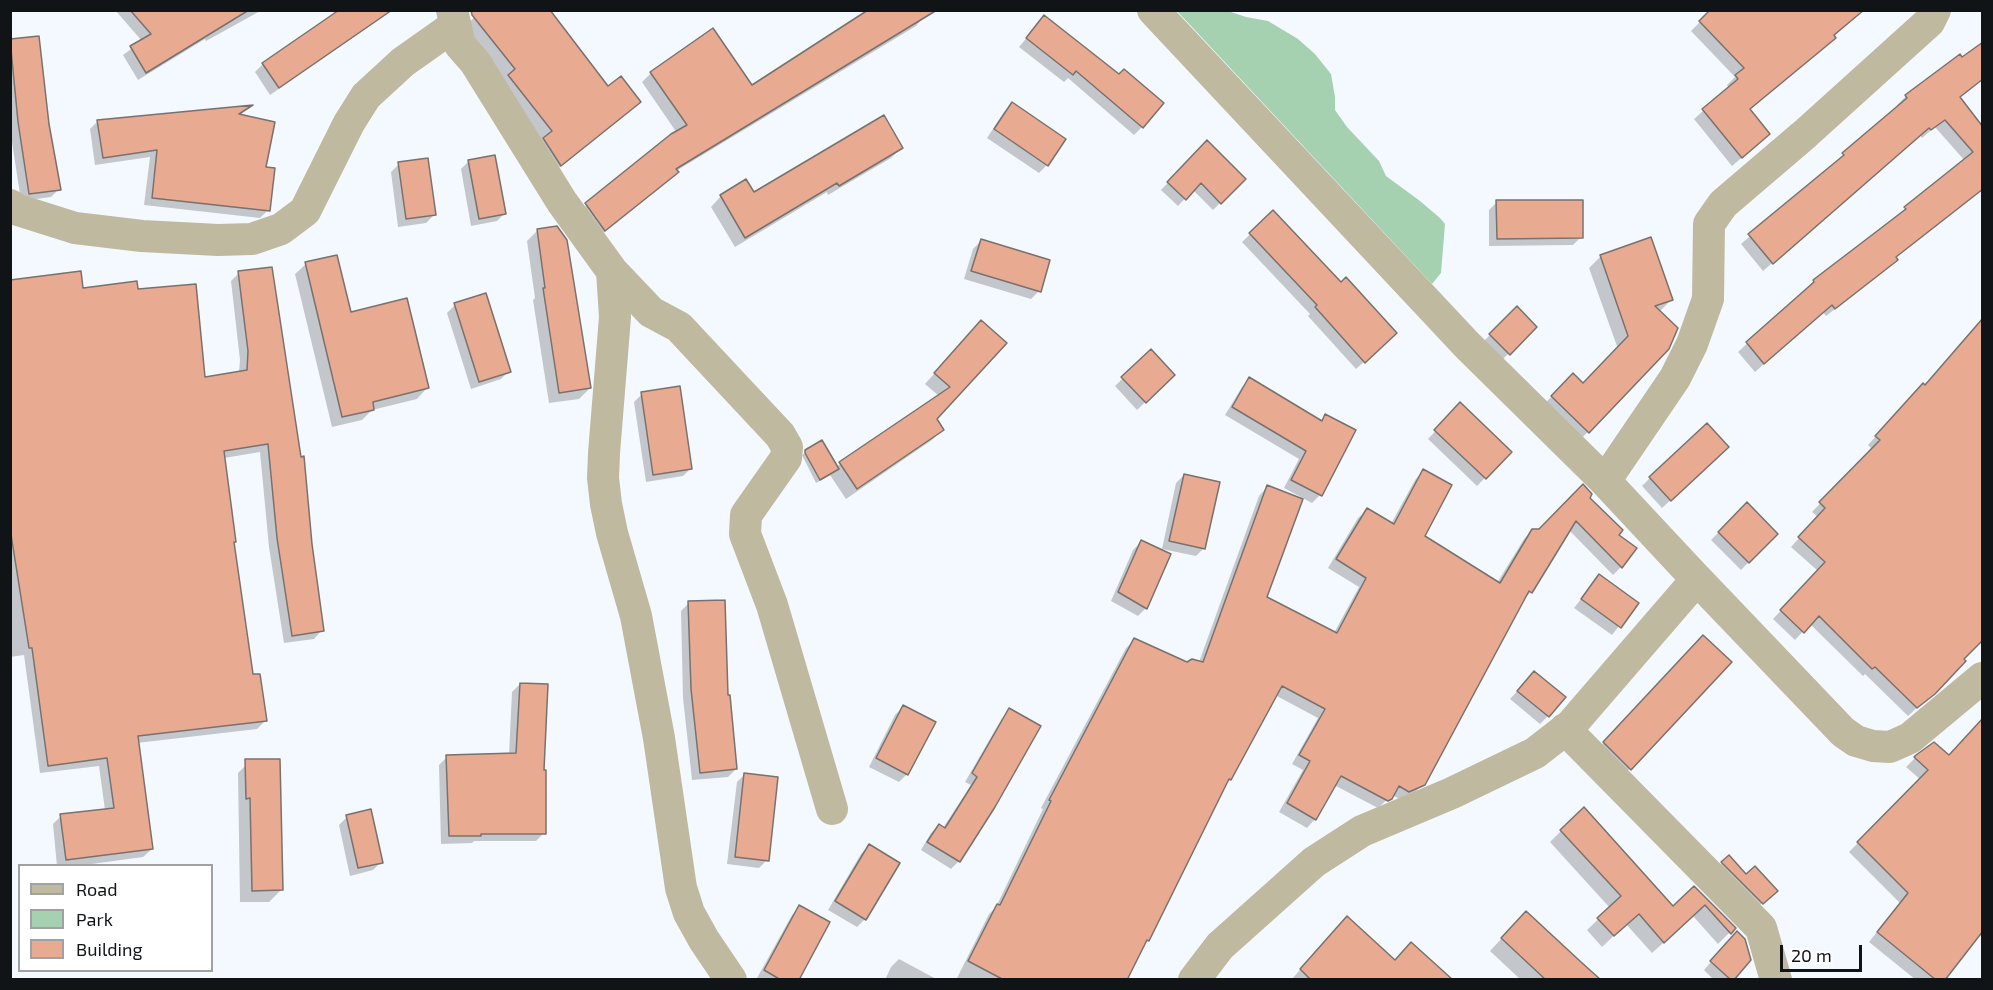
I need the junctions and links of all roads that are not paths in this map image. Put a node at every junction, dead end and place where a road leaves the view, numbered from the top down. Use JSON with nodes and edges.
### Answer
{"nodes":[{"id":1,"x":1153,"y":10,"type":"edge"},
{"id":2,"x":1935,"y":10,"type":"edge"},
{"id":3,"x":453,"y":18,"type":"edge"},
{"id":4,"x":10,"y":206,"type":"edge"},
{"id":5,"x":612,"y":271,"type":"junction"},
{"id":6,"x":1605,"y":480,"type":"junction"},
{"id":7,"x":1697,"y":579,"type":"junction"},
{"id":8,"x":1983,"y":678,"type":"edge"},
{"id":9,"x":1565,"y":729,"type":"junction"},
{"id":10,"x":832,"y":809,"type":"dead end"},
{"id":11,"x":731,"y":980,"type":"edge"},
{"id":12,"x":1194,"y":980,"type":"edge"},
{"id":13,"x":1776,"y":980,"type":"edge"}],
"edges":[{"from":1,"to":6,"type":"street"},
{"from":2,"to":6,"type":"street"},
{"from":3,"to":4,"type":"street"},
{"from":3,"to":5,"type":"street"},
{"from":5,"to":10,"type":"street"},
{"from":5,"to":11,"type":"street"},
{"from":6,"to":7,"type":"street"},
{"from":7,"to":8,"type":"street"},
{"from":7,"to":9,"type":"street"},
{"from":9,"to":12,"type":"street"},
{"from":9,"to":13,"type":"street"}]}
